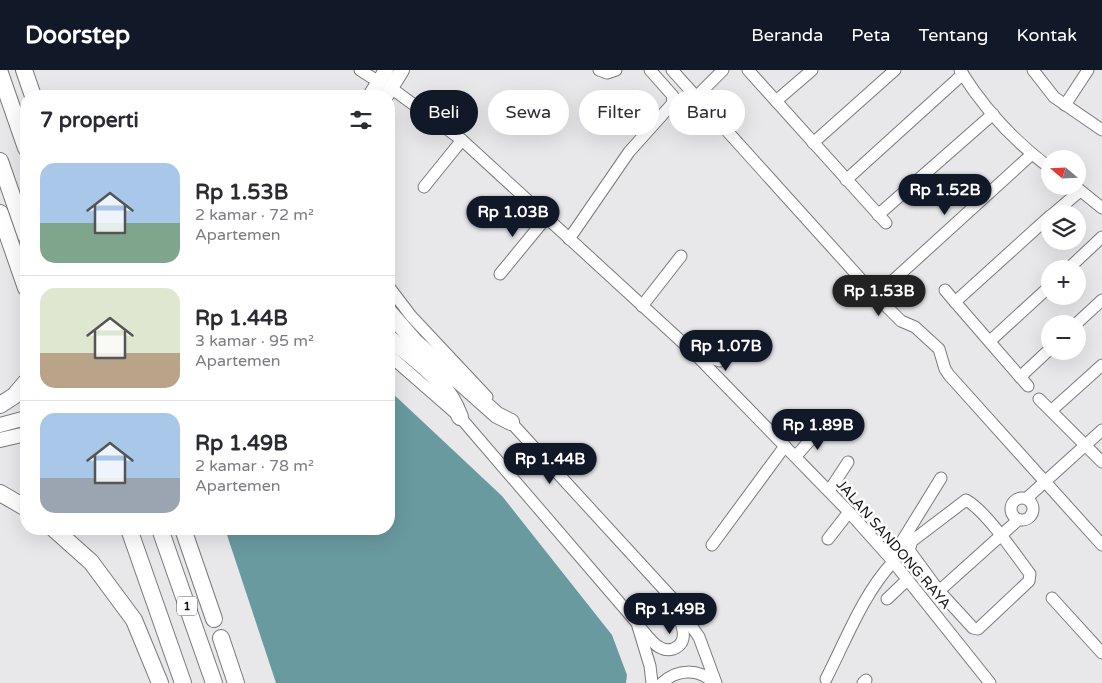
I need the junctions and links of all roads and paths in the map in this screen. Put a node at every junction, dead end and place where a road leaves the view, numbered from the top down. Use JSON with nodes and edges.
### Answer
{"nodes":[{"id":1,"x":24,"y":70,"type":"edge"},
{"id":2,"x":360,"y":70,"type":"edge"},
{"id":3,"x":402,"y":70,"type":"edge"},
{"id":4,"x":599,"y":70,"type":"edge"},
{"id":5,"x":616,"y":70,"type":"edge"},
{"id":6,"x":650,"y":70,"type":"edge"},
{"id":7,"x":672,"y":70,"type":"edge"},
{"id":8,"x":723,"y":70,"type":"edge"},
{"id":9,"x":748,"y":70,"type":"edge"},
{"id":10,"x":812,"y":70,"type":"edge"},
{"id":11,"x":895,"y":70,"type":"edge"},
{"id":12,"x":1033,"y":70,"type":"edge"},
{"id":13,"x":1088,"y":70,"type":"edge"},
{"id":14,"x":961,"y":72,"type":"edge"},
{"id":15,"x":0,"y":73,"type":"edge"},
{"id":16,"x":385,"y":84,"type":"edge"},
{"id":17,"x":31,"y":90,"type":"edge"},
{"id":18,"x":690,"y":90,"type":"edge"},
{"id":19,"x":703,"y":90,"type":"edge"},
{"id":20,"x":395,"y":91,"type":"edge"},
{"id":21,"x":776,"y":101,"type":"junction"},
{"id":22,"x":1065,"y":105,"type":"junction"},
{"id":23,"x":993,"y":114,"type":"junction"},
{"id":24,"x":1102,"y":130,"type":"edge"},
{"id":25,"x":20,"y":131,"type":"edge"},
{"id":26,"x":730,"y":135,"type":"edge"},
{"id":27,"x":462,"y":140,"type":"junction"},
{"id":28,"x":813,"y":143,"type":"junction"},
{"id":29,"x":1032,"y":154,"type":"junction"},
{"id":30,"x":0,"y":161,"type":"edge"},
{"id":31,"x":1041,"y":161,"type":"edge"},
{"id":32,"x":846,"y":180,"type":"junction"},
{"id":33,"x":424,"y":187,"type":"dead end"},
{"id":34,"x":1071,"y":195,"type":"edge"},
{"id":35,"x":1086,"y":195,"type":"edge"},
{"id":36,"x":1061,"y":205,"type":"edge"},
{"id":37,"x":1102,"y":208,"type":"edge"},
{"id":38,"x":0,"y":213,"type":"edge"},
{"id":39,"x":546,"y":218,"type":"junction"},
{"id":40,"x":20,"y":219,"type":"edge"},
{"id":41,"x":1041,"y":224,"type":"edge"},
{"id":42,"x":1102,"y":237,"type":"edge"},
{"id":43,"x":569,"y":239,"type":"junction"},
{"id":44,"x":681,"y":256,"type":"dead end"},
{"id":45,"x":1078,"y":260,"type":"edge"},
{"id":46,"x":20,"y":271,"type":"edge"},
{"id":47,"x":500,"y":274,"type":"dead end"},
{"id":48,"x":945,"y":290,"type":"dead end"},
{"id":49,"x":1041,"y":294,"type":"edge"},
{"id":50,"x":395,"y":295,"type":"edge"},
{"id":51,"x":876,"y":296,"type":"junction"},
{"id":52,"x":1102,"y":300,"type":"edge"},
{"id":53,"x":956,"y":302,"type":"junction"},
{"id":54,"x":642,"y":306,"type":"junction"},
{"id":55,"x":1086,"y":315,"type":"edge"},
{"id":56,"x":395,"y":319,"type":"edge"},
{"id":57,"x":990,"y":341,"type":"junction"},
{"id":58,"x":395,"y":343,"type":"edge"},
{"id":59,"x":738,"y":346,"type":"dead end"},
{"id":60,"x":694,"y":353,"type":"junction"},
{"id":61,"x":1041,"y":357,"type":"edge"},
{"id":62,"x":395,"y":361,"type":"edge"},
{"id":63,"x":1102,"y":365,"type":"edge"},
{"id":64,"x":1020,"y":377,"type":"junction"},
{"id":65,"x":1028,"y":386,"type":"dead end"},
{"id":66,"x":20,"y":389,"type":"edge"},
{"id":67,"x":1040,"y":399,"type":"dead end"},
{"id":68,"x":0,"y":405,"type":"edge"},
{"id":69,"x":1052,"y":410,"type":"junction"},
{"id":70,"x":460,"y":417,"type":"junction"},
{"id":71,"x":20,"y":420,"type":"edge"},
{"id":72,"x":511,"y":422,"type":"junction"},
{"id":73,"x":0,"y":425,"type":"edge"},
{"id":74,"x":821,"y":428,"type":"dead end"},
{"id":75,"x":1102,"y":430,"type":"edge"},
{"id":76,"x":20,"y":435,"type":"edge"},
{"id":77,"x":0,"y":440,"type":"edge"},
{"id":78,"x":1086,"y":445,"type":"junction"},
{"id":79,"x":785,"y":446,"type":"junction"},
{"id":80,"x":796,"y":456,"type":"junction"},
{"id":81,"x":848,"y":462,"type":"dead end"},
{"id":82,"x":1102,"y":462,"type":"edge"},
{"id":83,"x":941,"y":478,"type":"dead end"},
{"id":84,"x":1044,"y":481,"type":"junction"},
{"id":85,"x":829,"y":491,"type":"junction"},
{"id":86,"x":0,"y":493,"type":"edge"},
{"id":87,"x":1027,"y":498,"type":"junction"},
{"id":88,"x":20,"y":505,"type":"edge"},
{"id":89,"x":849,"y":512,"type":"junction"},
{"id":90,"x":1018,"y":520,"type":"junction"},
{"id":91,"x":61,"y":535,"type":"edge"},
{"id":92,"x":131,"y":535,"type":"edge"},
{"id":93,"x":162,"y":535,"type":"edge"},
{"id":94,"x":185,"y":535,"type":"edge"},
{"id":95,"x":1000,"y":536,"type":"junction"},
{"id":96,"x":828,"y":539,"type":"dead end"},
{"id":97,"x":712,"y":545,"type":"dead end"},
{"id":98,"x":1102,"y":545,"type":"edge"},
{"id":99,"x":892,"y":561,"type":"junction"},
{"id":100,"x":907,"y":580,"type":"junction"},
{"id":101,"x":939,"y":591,"type":"junction"},
{"id":102,"x":672,"y":598,"type":"junction"},
{"id":103,"x":1052,"y":598,"type":"dead end"},
{"id":104,"x":887,"y":600,"type":"dead end"},
{"id":105,"x":214,"y":619,"type":"dead end"},
{"id":106,"x":637,"y":623,"type":"junction"},
{"id":107,"x":221,"y":638,"type":"dead end"},
{"id":108,"x":1102,"y":653,"type":"edge"},
{"id":109,"x":826,"y":679,"type":"dead end"},
{"id":110,"x":160,"y":683,"type":"edge"},
{"id":111,"x":183,"y":683,"type":"edge"},
{"id":112,"x":214,"y":683,"type":"edge"},
{"id":113,"x":236,"y":683,"type":"edge"},
{"id":114,"x":652,"y":683,"type":"edge"},
{"id":115,"x":662,"y":683,"type":"edge"},
{"id":116,"x":715,"y":683,"type":"edge"},
{"id":117,"x":990,"y":683,"type":"edge"}],
"edges":[{"from":1,"to":17,"type":"highway"},
{"from":2,"to":16,"type":"street","name":"JALAN SANDONG RAYA"},
{"from":3,"to":16,"type":"main road"},
{"from":4,"to":5,"type":"street"},
{"from":6,"to":43,"type":"street"},
{"from":7,"to":18,"type":"street"},
{"from":8,"to":19,"type":"street"},
{"from":9,"to":21,"type":"street"},
{"from":10,"to":21,"type":"street"},
{"from":11,"to":28,"type":"street"},
{"from":12,"to":22,"type":"street"},
{"from":13,"to":22,"type":"street"},
{"from":14,"to":23,"type":"street"},
{"from":14,"to":32,"type":"street"},
{"from":15,"to":25,"type":"highway"},
{"from":20,"to":27,"type":"street","name":"JALAN SANDONG RAYA"},
{"from":21,"to":28,"type":"street"},
{"from":22,"to":24,"type":"street"},
{"from":23,"to":29,"type":"street"},
{"from":23,"to":32,"type":"street"},
{"from":26,"to":51,"type":"street"},
{"from":27,"to":33,"type":"street"},
{"from":27,"to":39,"type":"street","name":"JALAN SANDONG RAYA"},
{"from":28,"to":32,"type":"street"},
{"from":29,"to":31,"type":"street"},
{"from":29,"to":51,"type":"street"},
{"from":30,"to":40,"type":"highway"},
{"from":34,"to":36,"type":"street"},
{"from":35,"to":37,"type":"street"},
{"from":38,"to":46,"type":"highway"},
{"from":39,"to":43,"type":"street","name":"JALAN SANDONG RAYA"},
{"from":39,"to":47,"type":"street"},
{"from":41,"to":53,"type":"street"},
{"from":42,"to":45,"type":"street"},
{"from":43,"to":54,"type":"street","name":"JALAN SANDONG RAYA"},
{"from":44,"to":54,"type":"street"},
{"from":48,"to":53,"type":"street"},
{"from":49,"to":57,"type":"street"},
{"from":50,"to":72,"type":"street"},
{"from":51,"to":84,"type":"street"},
{"from":52,"to":55,"type":"street"},
{"from":53,"to":57,"type":"street"},
{"from":54,"to":60,"type":"street","name":"JALAN SANDONG RAYA"},
{"from":56,"to":72,"type":"highway"},
{"from":57,"to":64,"type":"street"},
{"from":58,"to":70,"type":"highway"},
{"from":59,"to":60,"type":"street"},
{"from":60,"to":79,"type":"street","name":"JALAN SANDONG RAYA"},
{"from":61,"to":64,"type":"street"},
{"from":62,"to":70,"type":"street"},
{"from":63,"to":69,"type":"street"},
{"from":64,"to":65,"type":"street"},
{"from":66,"to":68,"type":"highway"},
{"from":67,"to":69,"type":"street"},
{"from":69,"to":78,"type":"street"},
{"from":70,"to":106,"type":"street"},
{"from":71,"to":73,"type":"main road"},
{"from":72,"to":102,"type":"street"},
{"from":74,"to":80,"type":"street"},
{"from":75,"to":78,"type":"street"},
{"from":76,"to":77,"type":"main road"},
{"from":78,"to":82,"type":"street"},
{"from":78,"to":84,"type":"street"},
{"from":79,"to":80,"type":"street","name":"JALAN SANDONG RAYA"},
{"from":79,"to":97,"type":"street"},
{"from":80,"to":85,"type":"street","name":"JALAN SANDONG RAYA"},
{"from":81,"to":85,"type":"street"},
{"from":83,"to":99,"type":"street"},
{"from":84,"to":87,"type":"street"},
{"from":84,"to":98,"type":"street"},
{"from":85,"to":89,"type":"street","name":"JALAN SANDONG RAYA"},
{"from":86,"to":88,"type":"highway"},
{"from":87,"to":90,"type":"street"},
{"from":87,"to":90,"type":"street"},
{"from":89,"to":96,"type":"street"},
{"from":89,"to":99,"type":"street","name":"JALAN SANDONG RAYA"},
{"from":90,"to":95,"type":"street"},
{"from":91,"to":110,"type":"highway"},
{"from":92,"to":111,"type":"highway","number":"1"},
{"from":93,"to":112,"type":"highway","number":"1"},
{"from":94,"to":105,"type":"highway"},
{"from":95,"to":101,"type":"street"},
{"from":95,"to":101,"type":"street"},
{"from":95,"to":101,"type":"street"},
{"from":99,"to":100,"type":"street","name":"JALAN SANDONG RAYA"},
{"from":99,"to":109,"type":"street"},
{"from":100,"to":104,"type":"street"},
{"from":100,"to":117,"type":"street","name":"JALAN SANDONG RAYA"},
{"from":102,"to":106,"type":"street"},
{"from":102,"to":116,"type":"street"},
{"from":103,"to":108,"type":"street"},
{"from":106,"to":114,"type":"street"},
{"from":107,"to":113,"type":"highway"},
{"from":115,"to":116,"type":"street"}]}
